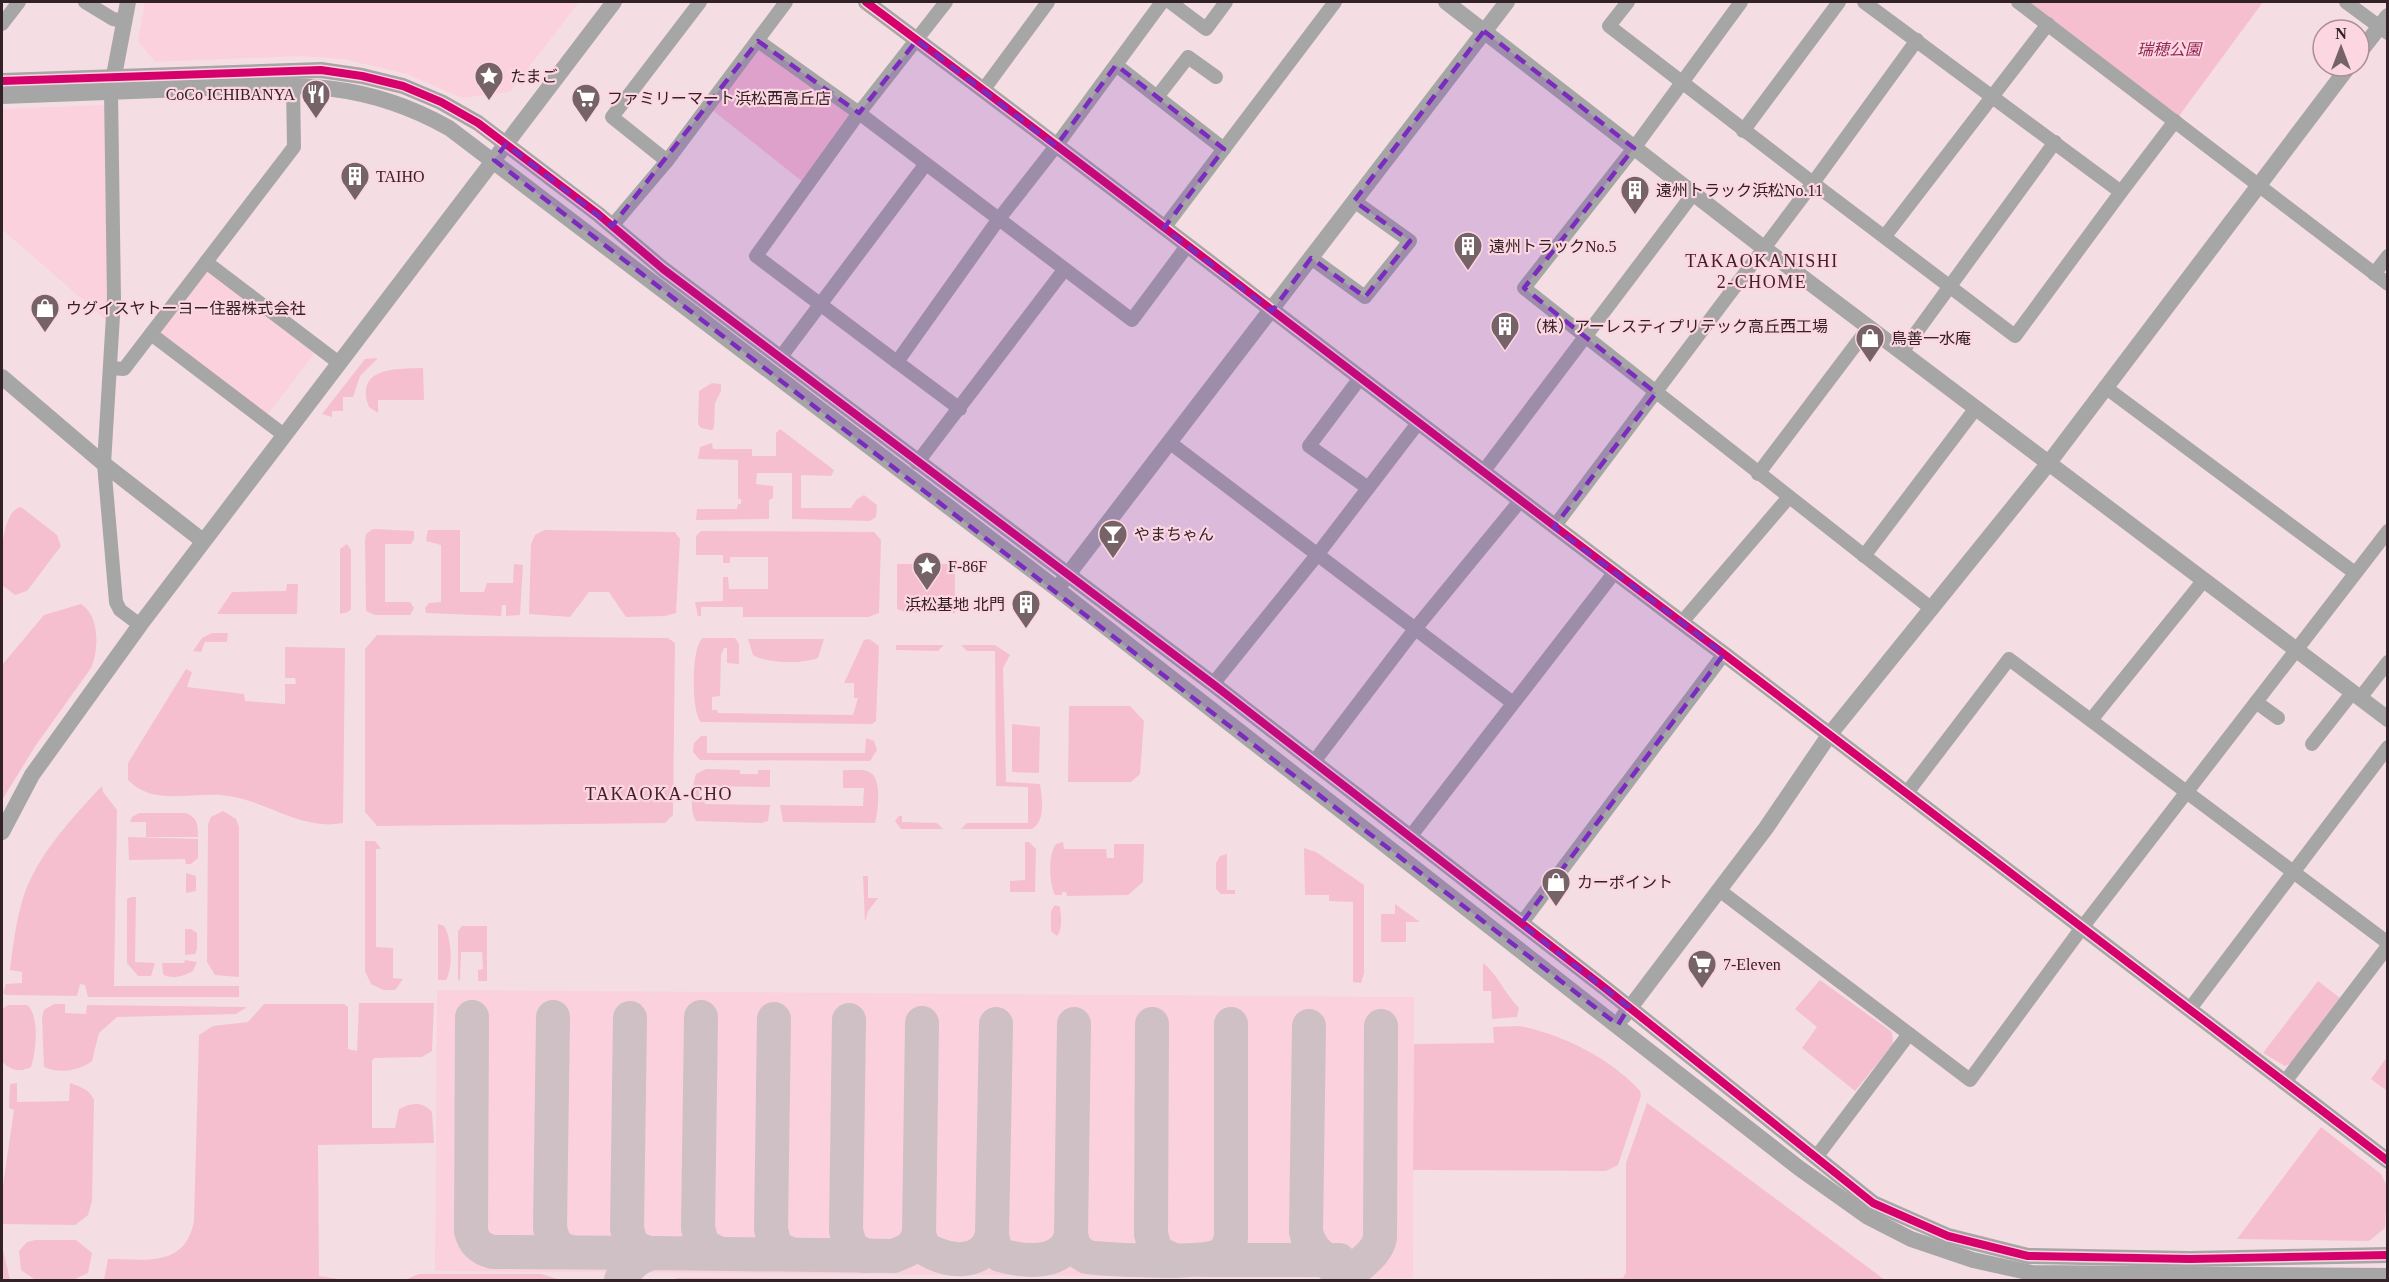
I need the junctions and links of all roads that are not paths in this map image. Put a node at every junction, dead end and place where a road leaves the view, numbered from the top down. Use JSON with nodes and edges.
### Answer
{"nodes":[{"id":1,"x":19,"y":2,"type":"edge"},
{"id":2,"x":85,"y":2,"type":"edge"},
{"id":3,"x":128,"y":2,"type":"edge"},
{"id":4,"x":614,"y":2,"type":"edge"},
{"id":5,"x":700,"y":2,"type":"edge"},
{"id":6,"x":786,"y":2,"type":"edge"},
{"id":7,"x":866,"y":2,"type":"edge"},
{"id":8,"x":946,"y":2,"type":"edge"},
{"id":9,"x":1048,"y":2,"type":"edge"},
{"id":10,"x":1162,"y":2,"type":"edge"},
{"id":11,"x":1170,"y":2,"type":"edge"},
{"id":12,"x":1226,"y":2,"type":"edge"},
{"id":13,"x":1335,"y":2,"type":"edge"},
{"id":14,"x":1446,"y":2,"type":"edge"},
{"id":15,"x":1507,"y":2,"type":"edge"},
{"id":16,"x":1628,"y":2,"type":"edge"},
{"id":17,"x":1741,"y":2,"type":"edge"},
{"id":18,"x":1839,"y":2,"type":"edge"},
{"id":19,"x":1864,"y":2,"type":"edge"},
{"id":20,"x":2018,"y":2,"type":"edge"},
{"id":21,"x":2346,"y":2,"type":"edge"},
{"id":22,"x":124,"y":21,"type":"junction"},
{"id":23,"x":2,"y":24,"type":"edge"},
{"id":24,"x":2048,"y":24,"type":"junction"},
{"id":25,"x":2385,"y":25,"type":"edge"},
{"id":26,"x":1484,"y":31,"type":"junction"},
{"id":27,"x":917,"y":40,"type":"junction"},
{"id":28,"x":1917,"y":40,"type":"junction"},
{"id":29,"x":2371,"y":40,"type":"edge"},
{"id":30,"x":758,"y":41,"type":"junction"},
{"id":31,"x":1116,"y":65,"type":"junction"},
{"id":32,"x":1216,"y":77,"type":"dead end"},
{"id":33,"x":2340,"y":78,"type":"edge"},
{"id":34,"x":2,"y":81,"type":"edge"},
{"id":35,"x":113,"y":84,"type":"junction"},
{"id":36,"x":1681,"y":84,"type":"junction"},
{"id":37,"x":293,"y":85,"type":"junction"},
{"id":38,"x":984,"y":88,"type":"junction"},
{"id":39,"x":1993,"y":95,"type":"junction"},
{"id":40,"x":2,"y":96,"type":"edge"},
{"id":41,"x":1157,"y":97,"type":"junction"},
{"id":42,"x":859,"y":113,"type":"junction"},
{"id":43,"x":2175,"y":121,"type":"junction"},
{"id":44,"x":1743,"y":131,"type":"junction"},
{"id":45,"x":2055,"y":142,"type":"junction"},
{"id":46,"x":506,"y":144,"type":"junction"},
{"id":47,"x":1056,"y":146,"type":"junction"},
{"id":48,"x":1634,"y":148,"type":"junction"},
{"id":49,"x":1224,"y":149,"type":"junction"},
{"id":50,"x":494,"y":160,"type":"junction"},
{"id":51,"x":667,"y":161,"type":"junction"},
{"id":52,"x":925,"y":165,"type":"junction"},
{"id":53,"x":1813,"y":183,"type":"junction"},
{"id":54,"x":2259,"y":186,"type":"junction"},
{"id":55,"x":2121,"y":192,"type":"junction"},
{"id":56,"x":1693,"y":194,"type":"junction"},
{"id":57,"x":1354,"y":201,"type":"junction"},
{"id":58,"x":998,"y":220,"type":"junction"},
{"id":59,"x":612,"y":226,"type":"junction"},
{"id":60,"x":1164,"y":228,"type":"junction"},
{"id":61,"x":1885,"y":236,"type":"junction"},
{"id":62,"x":1187,"y":246,"type":"junction"},
{"id":63,"x":1765,"y":249,"type":"junction"},
{"id":64,"x":2388,"y":256,"type":"edge"},
{"id":65,"x":1311,"y":258,"type":"junction"},
{"id":66,"x":206,"y":261,"type":"junction"},
{"id":67,"x":1064,"y":270,"type":"junction"},
{"id":68,"x":2374,"y":274,"type":"junction"},
{"id":69,"x":2388,"y":284,"type":"edge"},
{"id":70,"x":1948,"y":285,"type":"junction"},
{"id":71,"x":821,"y":307,"type":"junction"},
{"id":72,"x":1272,"y":311,"type":"junction"},
{"id":73,"x":1869,"y":327,"type":"junction"},
{"id":74,"x":151,"y":334,"type":"junction"},
{"id":75,"x":1585,"y":337,"type":"junction"},
{"id":76,"x":1902,"y":352,"type":"junction"},
{"id":77,"x":780,"y":358,"type":"junction"},
{"id":78,"x":897,"y":362,"type":"junction"},
{"id":79,"x":339,"y":363,"type":"junction"},
{"id":80,"x":110,"y":368,"type":"junction"},
{"id":81,"x":2,"y":377,"type":"edge"},
{"id":82,"x":1360,"y":378,"type":"junction"},
{"id":83,"x":2105,"y":387,"type":"junction"},
{"id":84,"x":1656,"y":393,"type":"junction"},
{"id":85,"x":1976,"y":408,"type":"junction"},
{"id":86,"x":960,"y":409,"type":"junction"},
{"id":87,"x":1418,"y":423,"type":"junction"},
{"id":88,"x":284,"y":435,"type":"junction"},
{"id":89,"x":1169,"y":442,"type":"junction"},
{"id":90,"x":918,"y":463,"type":"junction"},
{"id":91,"x":104,"y":464,"type":"junction"},
{"id":92,"x":2048,"y":464,"type":"junction"},
{"id":93,"x":1483,"y":471,"type":"junction"},
{"id":94,"x":1758,"y":474,"type":"junction"},
{"id":95,"x":1368,"y":488,"type":"junction"},
{"id":96,"x":1789,"y":497,"type":"junction"},
{"id":97,"x":1520,"y":501,"type":"junction"},
{"id":98,"x":1554,"y":526,"type":"junction"},
{"id":99,"x":2388,"y":531,"type":"edge"},
{"id":100,"x":204,"y":541,"type":"junction"},
{"id":101,"x":1317,"y":555,"type":"junction"},
{"id":102,"x":1864,"y":556,"type":"junction"},
{"id":103,"x":1069,"y":573,"type":"junction"},
{"id":104,"x":1614,"y":573,"type":"junction"},
{"id":105,"x":2355,"y":573,"type":"junction"},
{"id":106,"x":2204,"y":580,"type":"junction"},
{"id":107,"x":1057,"y":589,"type":"junction"},
{"id":108,"x":1932,"y":609,"type":"junction"},
{"id":109,"x":1682,"y":622,"type":"junction"},
{"id":110,"x":140,"y":625,"type":"junction"},
{"id":111,"x":1415,"y":629,"type":"junction"},
{"id":112,"x":2296,"y":650,"type":"junction"},
{"id":113,"x":1724,"y":654,"type":"junction"},
{"id":114,"x":2388,"y":662,"type":"edge"},
{"id":115,"x":1213,"y":684,"type":"junction"},
{"id":116,"x":2356,"y":695,"type":"junction"},
{"id":117,"x":2256,"y":702,"type":"junction"},
{"id":118,"x":1513,"y":703,"type":"junction"},
{"id":119,"x":2278,"y":718,"type":"dead end"},
{"id":120,"x":2388,"y":719,"type":"edge"},
{"id":121,"x":2091,"y":720,"type":"junction"},
{"id":122,"x":1830,"y":734,"type":"junction"},
{"id":123,"x":2312,"y":744,"type":"dead end"},
{"id":124,"x":2388,"y":747,"type":"edge"},
{"id":125,"x":1313,"y":762,"type":"junction"},
{"id":126,"x":2187,"y":792,"type":"junction"},
{"id":127,"x":1906,"y":794,"type":"junction"},
{"id":128,"x":2,"y":832,"type":"edge"},
{"id":129,"x":1410,"y":837,"type":"junction"},
{"id":130,"x":2292,"y":871,"type":"junction"},
{"id":131,"x":1719,"y":890,"type":"junction"},
{"id":132,"x":1521,"y":924,"type":"junction"},
{"id":133,"x":2081,"y":929,"type":"junction"},
{"id":134,"x":2388,"y":945,"type":"edge"},
{"id":135,"x":1629,"y":1008,"type":"junction"},
{"id":136,"x":2189,"y":1010,"type":"junction"},
{"id":137,"x":1618,"y":1025,"type":"junction"},
{"id":138,"x":1909,"y":1034,"type":"junction"},
{"id":139,"x":2284,"y":1083,"type":"junction"},
{"id":140,"x":1817,"y":1156,"type":"junction"},
{"id":141,"x":2388,"y":1161,"type":"edge"},
{"id":142,"x":2388,"y":1255,"type":"edge"},
{"id":143,"x":2388,"y":1276,"type":"edge"}],
"edges":[{"from":1,"to":23,"type":"street"},
{"from":2,"to":22,"type":"street"},
{"from":3,"to":22,"type":"street"},
{"from":4,"to":46,"type":"street"},
{"from":5,"to":51,"type":"street"},
{"from":6,"to":30,"type":"street"},
{"from":7,"to":27,"type":"street"},
{"from":8,"to":27,"type":"street"},
{"from":9,"to":38,"type":"street"},
{"from":10,"to":31,"type":"street"},
{"from":11,"to":12,"type":"street"},
{"from":13,"to":49,"type":"street"},
{"from":14,"to":26,"type":"street"},
{"from":15,"to":26,"type":"street"},
{"from":16,"to":36,"type":"street"},
{"from":17,"to":36,"type":"street"},
{"from":18,"to":44,"type":"street"},
{"from":19,"to":28,"type":"street"},
{"from":20,"to":24,"type":"street"},
{"from":21,"to":25,"type":"street"},
{"from":22,"to":35,"type":"street"},
{"from":24,"to":39,"type":"street"},
{"from":24,"to":43,"type":"street"},
{"from":25,"to":29,"type":"street"},
{"from":26,"to":48,"type":"street"},
{"from":26,"to":57,"type":"street"},
{"from":27,"to":38,"type":"street"},
{"from":27,"to":42,"type":"street"},
{"from":28,"to":39,"type":"street"},
{"from":28,"to":53,"type":"street"},
{"from":30,"to":42,"type":"street"},
{"from":30,"to":51,"type":"street"},
{"from":31,"to":41,"type":"street"},
{"from":31,"to":47,"type":"street"},
{"from":32,"to":41,"type":"street"},
{"from":33,"to":54,"type":"street"},
{"from":34,"to":35,"type":"street"},
{"from":35,"to":37,"type":"street"},
{"from":35,"to":40,"type":"street"},
{"from":35,"to":46,"type":"street"},
{"from":35,"to":80,"type":"street"},
{"from":36,"to":44,"type":"street"},
{"from":36,"to":48,"type":"street"},
{"from":37,"to":50,"type":"street"},
{"from":37,"to":66,"type":"street"},
{"from":38,"to":47,"type":"street"},
{"from":39,"to":45,"type":"street"},
{"from":39,"to":61,"type":"street"},
{"from":41,"to":49,"type":"street"},
{"from":42,"to":52,"type":"street"},
{"from":42,"to":71,"type":"street"},
{"from":43,"to":54,"type":"street"},
{"from":43,"to":55,"type":"street"},
{"from":44,"to":53,"type":"street"},
{"from":45,"to":55,"type":"street"},
{"from":45,"to":70,"type":"street"},
{"from":46,"to":50,"type":"street"},
{"from":46,"to":59,"type":"street"},
{"from":47,"to":58,"type":"street"},
{"from":47,"to":60,"type":"street"},
{"from":48,"to":56,"type":"street"},
{"from":48,"to":75,"type":"street"},
{"from":49,"to":60,"type":"street"},
{"from":50,"to":79,"type":"street"},
{"from":50,"to":107,"type":"street"},
{"from":51,"to":59,"type":"street"},
{"from":52,"to":58,"type":"street"},
{"from":52,"to":71,"type":"street"},
{"from":53,"to":61,"type":"street"},
{"from":53,"to":63,"type":"street"},
{"from":54,"to":68,"type":"street"},
{"from":54,"to":83,"type":"street"},
{"from":55,"to":70,"type":"street"},
{"from":56,"to":63,"type":"street"},
{"from":56,"to":75,"type":"street"},
{"from":57,"to":65,"type":"street"},
{"from":57,"to":65,"type":"street"},
{"from":58,"to":67,"type":"street"},
{"from":58,"to":78,"type":"street"},
{"from":59,"to":77,"type":"street"},
{"from":60,"to":62,"type":"street"},
{"from":61,"to":70,"type":"street"},
{"from":62,"to":67,"type":"street"},
{"from":62,"to":72,"type":"street"},
{"from":63,"to":73,"type":"street"},
{"from":63,"to":84,"type":"street"},
{"from":64,"to":68,"type":"street"},
{"from":65,"to":72,"type":"street"},
{"from":66,"to":74,"type":"street"},
{"from":66,"to":79,"type":"street"},
{"from":67,"to":86,"type":"street"},
{"from":68,"to":69,"type":"street"},
{"from":70,"to":76,"type":"street"},
{"from":71,"to":77,"type":"street"},
{"from":71,"to":78,"type":"street"},
{"from":72,"to":82,"type":"street"},
{"from":72,"to":89,"type":"street"},
{"from":73,"to":76,"type":"street"},
{"from":73,"to":94,"type":"street"},
{"from":74,"to":80,"type":"street"},
{"from":74,"to":88,"type":"street"},
{"from":75,"to":84,"type":"street"},
{"from":75,"to":93,"type":"street"},
{"from":76,"to":85,"type":"street"},
{"from":77,"to":90,"type":"street"},
{"from":78,"to":86,"type":"street"},
{"from":79,"to":88,"type":"street"},
{"from":80,"to":91,"type":"street"},
{"from":81,"to":91,"type":"street"},
{"from":82,"to":87,"type":"street"},
{"from":82,"to":95,"type":"street"},
{"from":83,"to":92,"type":"street"},
{"from":83,"to":105,"type":"street"},
{"from":84,"to":94,"type":"street"},
{"from":84,"to":98,"type":"street"},
{"from":85,"to":92,"type":"street"},
{"from":85,"to":102,"type":"street"},
{"from":86,"to":90,"type":"street"},
{"from":87,"to":93,"type":"street"},
{"from":87,"to":95,"type":"street"},
{"from":88,"to":100,"type":"street"},
{"from":89,"to":101,"type":"street"},
{"from":89,"to":103,"type":"street"},
{"from":90,"to":103,"type":"street"},
{"from":91,"to":100,"type":"street"},
{"from":91,"to":110,"type":"street"},
{"from":92,"to":106,"type":"street"},
{"from":92,"to":108,"type":"street"},
{"from":93,"to":97,"type":"street"},
{"from":94,"to":96,"type":"street"},
{"from":95,"to":101,"type":"street"},
{"from":96,"to":102,"type":"street"},
{"from":96,"to":109,"type":"street"},
{"from":97,"to":98,"type":"street"},
{"from":97,"to":111,"type":"street"},
{"from":98,"to":104,"type":"street"},
{"from":99,"to":105,"type":"street"},
{"from":100,"to":110,"type":"street"},
{"from":101,"to":111,"type":"street"},
{"from":101,"to":115,"type":"street"},
{"from":102,"to":108,"type":"street"},
{"from":103,"to":107,"type":"street"},
{"from":103,"to":115,"type":"street"},
{"from":104,"to":109,"type":"street"},
{"from":104,"to":118,"type":"street"},
{"from":105,"to":112,"type":"street"},
{"from":106,"to":112,"type":"street"},
{"from":106,"to":121,"type":"street"},
{"from":107,"to":137,"type":"street"},
{"from":108,"to":122,"type":"street"},
{"from":109,"to":113,"type":"street"},
{"from":110,"to":128,"type":"street"},
{"from":111,"to":118,"type":"street"},
{"from":111,"to":125,"type":"street"},
{"from":112,"to":116,"type":"street"},
{"from":112,"to":117,"type":"street"},
{"from":113,"to":122,"type":"street"},
{"from":113,"to":132,"type":"street"},
{"from":114,"to":116,"type":"street"},
{"from":115,"to":125,"type":"street"},
{"from":116,"to":120,"type":"street"},
{"from":116,"to":123,"type":"street"},
{"from":117,"to":119,"type":"street"},
{"from":117,"to":126,"type":"street"},
{"from":118,"to":129,"type":"street"},
{"from":121,"to":126,"type":"street"},
{"from":121,"to":127,"type":"street"},
{"from":122,"to":127,"type":"street"},
{"from":122,"to":131,"type":"street"},
{"from":124,"to":130,"type":"street"},
{"from":125,"to":129,"type":"street"},
{"from":126,"to":130,"type":"street"},
{"from":126,"to":133,"type":"street"},
{"from":127,"to":133,"type":"street"},
{"from":129,"to":132,"type":"street"},
{"from":130,"to":134,"type":"street"},
{"from":130,"to":136,"type":"street"},
{"from":131,"to":135,"type":"street"},
{"from":131,"to":138,"type":"street"},
{"from":132,"to":135,"type":"street"},
{"from":133,"to":136,"type":"street"},
{"from":133,"to":138,"type":"street"},
{"from":134,"to":139,"type":"street"},
{"from":135,"to":137,"type":"street"},
{"from":135,"to":140,"type":"street"},
{"from":136,"to":139,"type":"street"},
{"from":137,"to":143,"type":"street"},
{"from":138,"to":140,"type":"street"},
{"from":139,"to":141,"type":"street"},
{"from":140,"to":142,"type":"street"}]}
